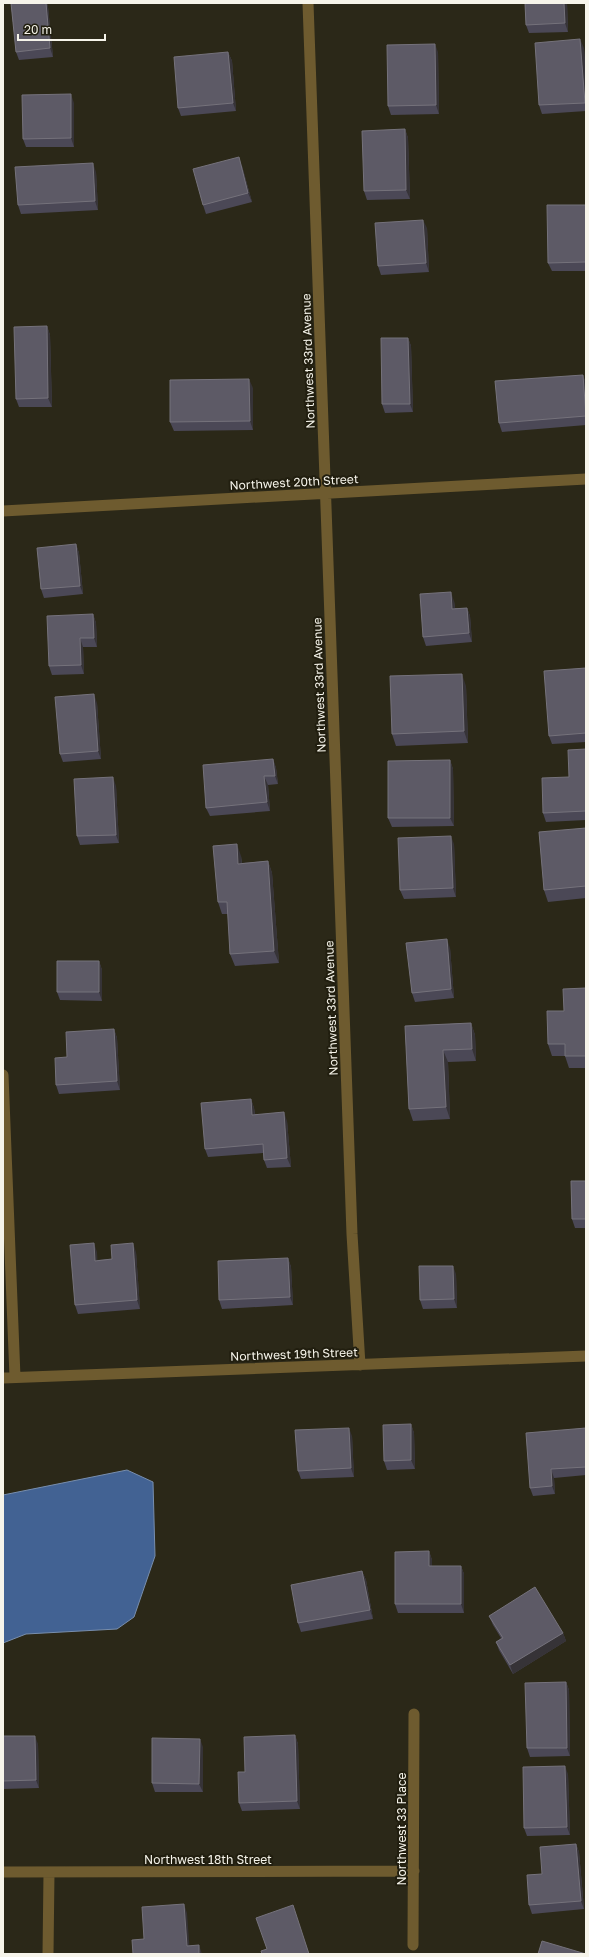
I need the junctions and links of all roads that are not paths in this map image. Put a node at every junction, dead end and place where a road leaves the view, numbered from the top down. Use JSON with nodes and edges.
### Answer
{"nodes":[{"id":1,"x":308,"y":3,"type":"edge"},
{"id":2,"x":586,"y":479,"type":"edge"},
{"id":3,"x":324,"y":493,"type":"junction"},
{"id":4,"x":3,"y":511,"type":"edge"},
{"id":5,"x":3,"y":1075,"type":"edge"},
{"id":6,"x":586,"y":1356,"type":"edge"},
{"id":7,"x":360,"y":1365,"type":"junction"},
{"id":8,"x":15,"y":1377,"type":"junction"},
{"id":9,"x":3,"y":1378,"type":"edge"},
{"id":10,"x":414,"y":1714,"type":"dead end"},
{"id":11,"x":414,"y":1871,"type":"junction"},
{"id":12,"x":3,"y":1872,"type":"edge"},
{"id":13,"x":49,"y":1873,"type":"junction"},
{"id":14,"x":413,"y":1945,"type":"dead end"},
{"id":15,"x":48,"y":1954,"type":"edge"}],
"edges":[{"from":1,"to":3,"type":"street","name":"Northwest 33rd Avenue"},
{"from":2,"to":3,"type":"street","name":"Northwest 20th Street"},
{"from":3,"to":4,"type":"street","name":"Northwest 20th Street"},
{"from":3,"to":7,"type":"street","name":"Northwest 33rd Avenue"},
{"from":5,"to":8,"type":"street"},
{"from":6,"to":7,"type":"street","name":"Northwest 19th Street"},
{"from":7,"to":8,"type":"street","name":"Northwest 19th Street"},
{"from":8,"to":9,"type":"street","name":"Northwest 19th Street"},
{"from":10,"to":11,"type":"street","name":"Northwest 33 Place"},
{"from":11,"to":13,"type":"street","name":"Northwest 18th Street"},
{"from":11,"to":14,"type":"street","name":"Northwest 33 Place"},
{"from":12,"to":13,"type":"street","name":"Northwest 18th Street"},
{"from":13,"to":15,"type":"street"}]}
